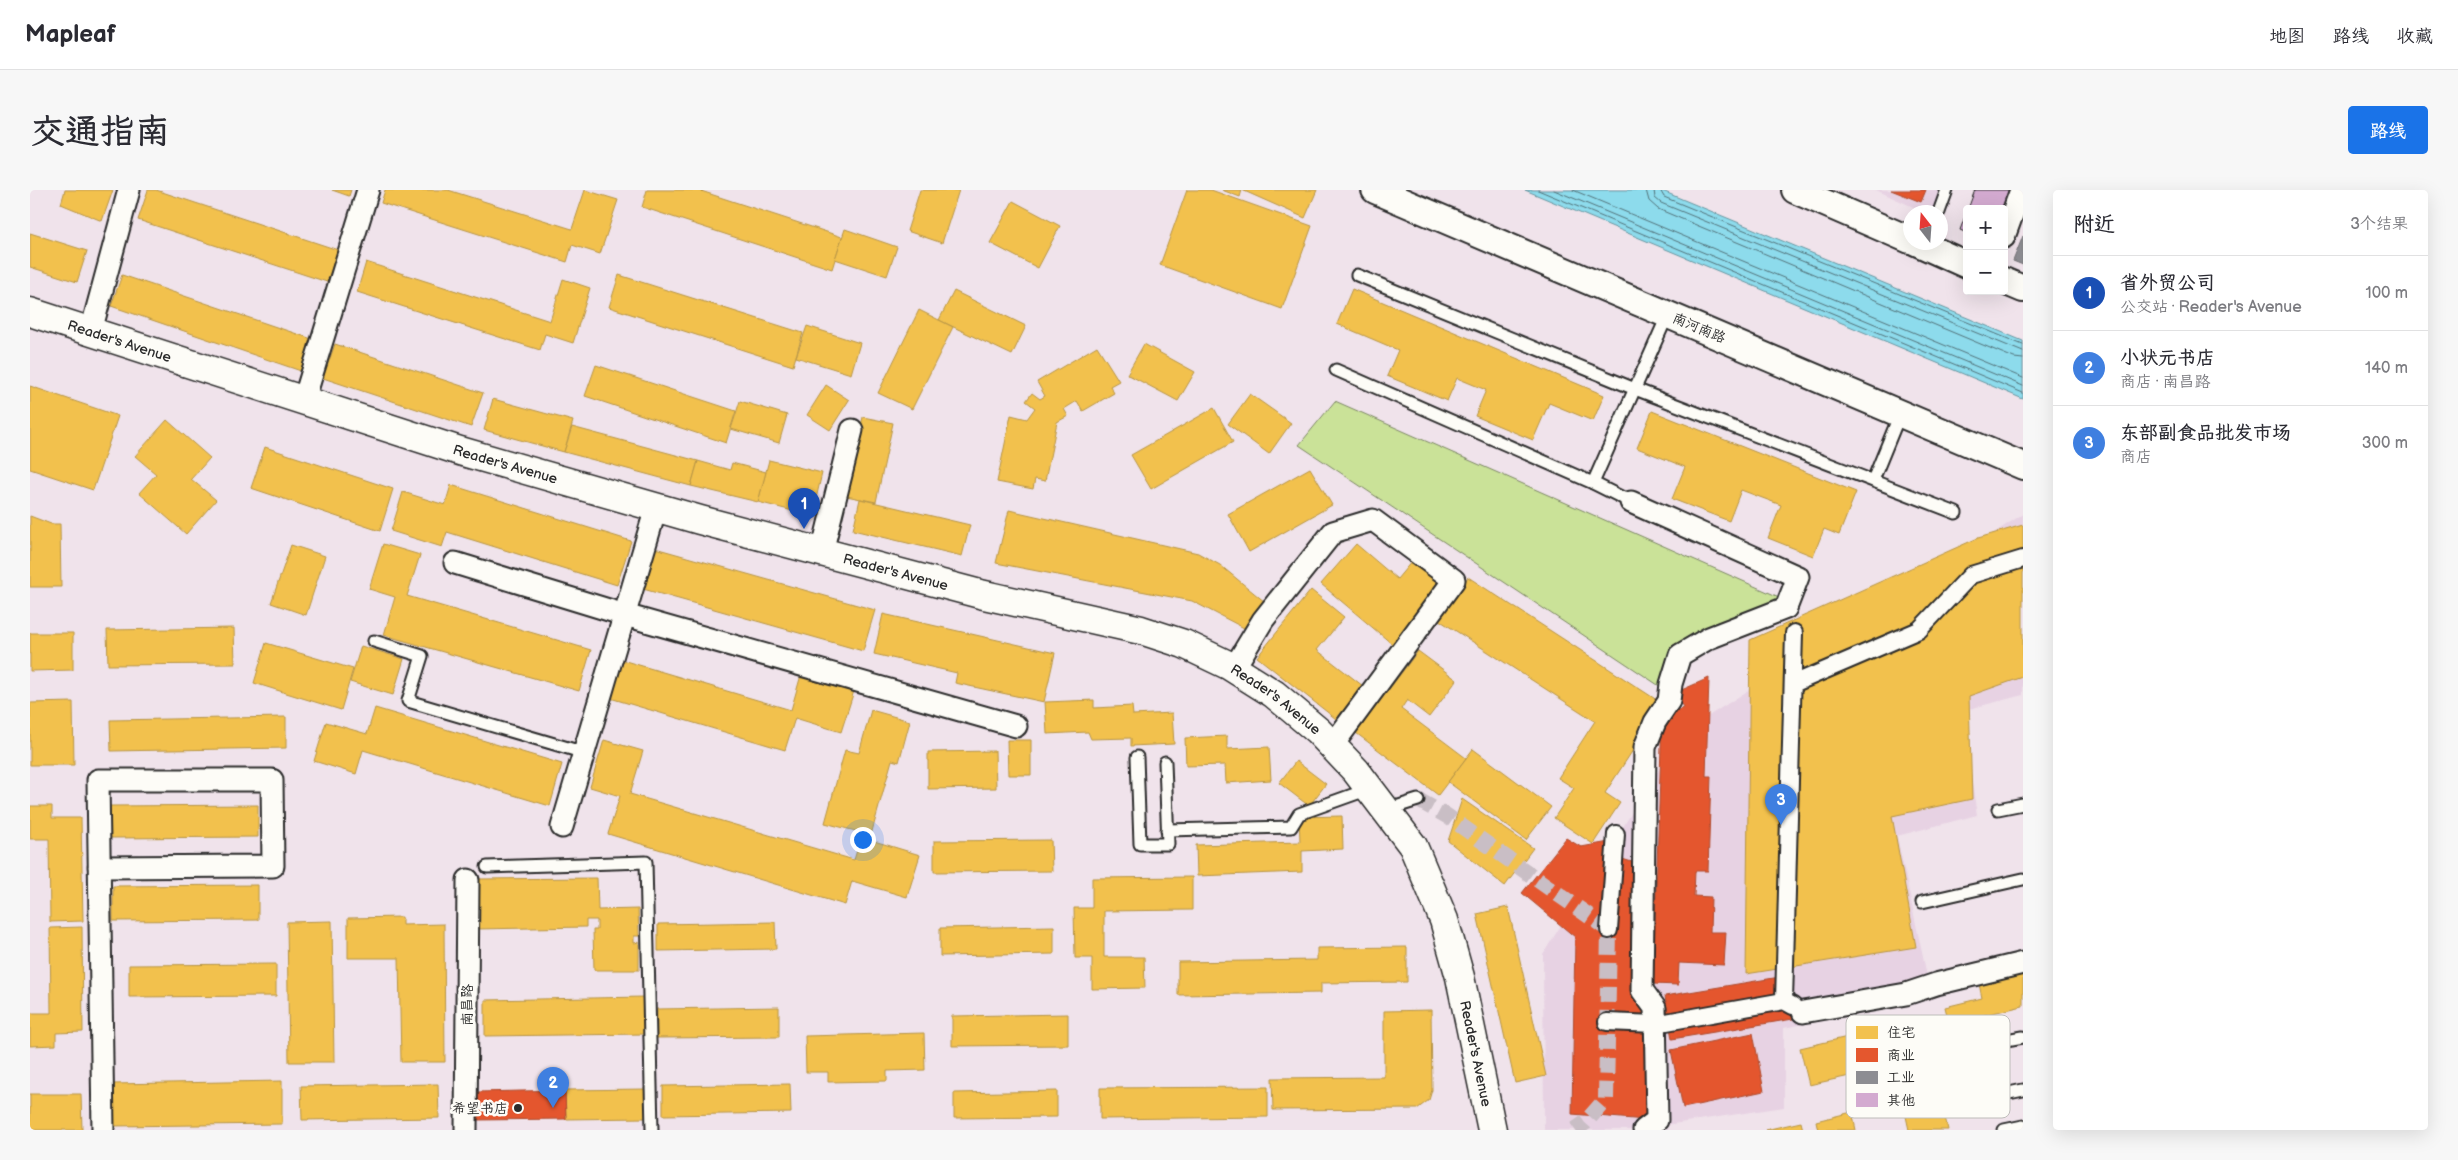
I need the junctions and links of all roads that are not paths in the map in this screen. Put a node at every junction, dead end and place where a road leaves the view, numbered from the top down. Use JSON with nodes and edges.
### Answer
{"nodes":[{"id":1,"x":129,"y":190,"type":"edge"},
{"id":2,"x":368,"y":190,"type":"edge"},
{"id":3,"x":1375,"y":190,"type":"edge"},
{"id":4,"x":1795,"y":190,"type":"edge"},
{"id":5,"x":1947,"y":190,"type":"edge"},
{"id":6,"x":2021,"y":190,"type":"edge"},
{"id":7,"x":1942,"y":205,"type":"edge"},
{"id":8,"x":2008,"y":226,"type":"edge"},
{"id":9,"x":1903,"y":235,"type":"edge"},
{"id":10,"x":1936,"y":250,"type":"edge"},
{"id":11,"x":1963,"y":262,"type":"edge"},
{"id":12,"x":1357,"y":275,"type":"dead end"},
{"id":13,"x":2008,"y":283,"type":"edge"},
{"id":14,"x":2023,"y":289,"type":"edge"},
{"id":15,"x":30,"y":312,"type":"edge"},
{"id":16,"x":1668,"y":314,"type":"junction"},
{"id":17,"x":90,"y":331,"type":"junction"},
{"id":18,"x":1336,"y":370,"type":"dead end"},
{"id":19,"x":1634,"y":389,"type":"junction"},
{"id":20,"x":304,"y":400,"type":"junction"},
{"id":21,"x":1900,"y":414,"type":"junction"},
{"id":22,"x":852,"y":430,"type":"dead end"},
{"id":23,"x":2023,"y":466,"type":"edge"},
{"id":24,"x":1873,"y":480,"type":"junction"},
{"id":25,"x":1593,"y":483,"type":"junction"},
{"id":26,"x":1630,"y":502,"type":"joint"},
{"id":27,"x":656,"y":508,"type":"junction"},
{"id":28,"x":1956,"y":513,"type":"dead end"},
{"id":29,"x":822,"y":552,"type":"junction"},
{"id":30,"x":2023,"y":559,"type":"edge"},
{"id":31,"x":455,"y":562,"type":"dead end"},
{"id":32,"x":625,"y":615,"type":"junction"},
{"id":33,"x":1794,"y":633,"type":"dead end"},
{"id":34,"x":374,"y":642,"type":"dead end"},
{"id":35,"x":1234,"y":668,"type":"junction"},
{"id":36,"x":1793,"y":684,"type":"junction"},
{"id":37,"x":1016,"y":726,"type":"dead end"},
{"id":38,"x":1332,"y":746,"type":"junction"},
{"id":39,"x":585,"y":753,"type":"junction"},
{"id":40,"x":1137,"y":757,"type":"dead end"},
{"id":41,"x":1165,"y":762,"type":"dead end"},
{"id":42,"x":1378,"y":800,"type":"junction"},
{"id":43,"x":1418,"y":800,"type":"tunnel mouth"},
{"id":44,"x":2023,"y":804,"type":"edge"},
{"id":45,"x":1998,"y":809,"type":"dead end"},
{"id":46,"x":562,"y":827,"type":"dead end"},
{"id":47,"x":1167,"y":830,"type":"junction"},
{"id":48,"x":1616,"y":834,"type":"dead end"},
{"id":49,"x":487,"y":866,"type":"dead end"},
{"id":50,"x":98,"y":867,"type":"junction"},
{"id":51,"x":2023,"y":879,"type":"edge"},
{"id":52,"x":468,"y":880,"type":"dead end"},
{"id":53,"x":1922,"y":902,"type":"dead end"},
{"id":54,"x":1609,"y":930,"type":"dead end"},
{"id":55,"x":2023,"y":963,"type":"edge"},
{"id":56,"x":1784,"y":1001,"type":"junction"},
{"id":57,"x":1803,"y":1012,"type":"joint"},
{"id":58,"x":1607,"y":1022,"type":"dead end"},
{"id":59,"x":1655,"y":1024,"type":"junction"},
{"id":60,"x":2023,"y":1037,"type":"edge"},
{"id":61,"x":2010,"y":1039,"type":"edge"},
{"id":62,"x":2023,"y":1090,"type":"edge"},
{"id":63,"x":2010,"y":1093,"type":"edge"},
{"id":64,"x":2023,"y":1126,"type":"edge"},
{"id":65,"x":104,"y":1130,"type":"edge"},
{"id":66,"x":466,"y":1130,"type":"edge"},
{"id":67,"x":652,"y":1130,"type":"edge"},
{"id":68,"x":1492,"y":1130,"type":"edge"},
{"id":69,"x":1644,"y":1130,"type":"edge"},
{"id":70,"x":2004,"y":1130,"type":"edge"}],
"edges":[{"from":1,"to":17,"type":"street"},
{"from":2,"to":20,"type":"street"},
{"from":3,"to":16,"type":"street","name":"南河南路"},
{"from":4,"to":9,"type":"street"},
{"from":5,"to":7,"type":"lane"},
{"from":6,"to":8,"type":"street"},
{"from":10,"to":11,"type":"street"},
{"from":12,"to":19,"type":"lane"},
{"from":13,"to":14,"type":"street"},
{"from":15,"to":17,"type":"main road","name":"Reader's Avenue"},
{"from":16,"to":19,"type":"lane"},
{"from":16,"to":21,"type":"street","name":"南河南路"},
{"from":17,"to":20,"type":"main road","name":"Reader's Avenue"},
{"from":18,"to":25,"type":"lane"},
{"from":19,"to":24,"type":"lane"},
{"from":19,"to":25,"type":"lane"},
{"from":20,"to":27,"type":"main road","name":"Reader's Avenue"},
{"from":21,"to":23,"type":"street","name":"南河南路"},
{"from":21,"to":24,"type":"lane"},
{"from":22,"to":29,"type":"street"},
{"from":24,"to":28,"type":"lane"},
{"from":25,"to":26,"type":"lane"},
{"from":26,"to":59,"type":"street"},
{"from":27,"to":29,"type":"main road","name":"Reader's Avenue"},
{"from":27,"to":32,"type":"street"},
{"from":29,"to":35,"type":"main road","name":"Reader's Avenue"},
{"from":30,"to":36,"type":"street"},
{"from":31,"to":32,"type":"street"},
{"from":32,"to":37,"type":"street"},
{"from":32,"to":39,"type":"street"},
{"from":33,"to":36,"type":"street"},
{"from":34,"to":39,"type":"lane"},
{"from":35,"to":38,"type":"main road","name":"Reader's Avenue"},
{"from":35,"to":38,"type":"street"},
{"from":36,"to":56,"type":"street"},
{"from":38,"to":42,"type":"main road","name":"Reader's Avenue"},
{"from":39,"to":46,"type":"street"},
{"from":40,"to":47,"type":"lane"},
{"from":41,"to":47,"type":"lane"},
{"from":42,"to":43,"type":"lane"},
{"from":42,"to":47,"type":"lane"},
{"from":42,"to":68,"type":"main road","name":"Reader's Avenue"},
{"from":44,"to":45,"type":"lane"},
{"from":48,"to":54,"type":"street"},
{"from":49,"to":67,"type":"lane"},
{"from":50,"to":50,"type":"street"},
{"from":50,"to":65,"type":"street"},
{"from":51,"to":53,"type":"lane"},
{"from":52,"to":66,"type":"street","name":"南昌路"},
{"from":55,"to":57,"type":"street"},
{"from":56,"to":57,"type":"street"},
{"from":56,"to":59,"type":"street"},
{"from":58,"to":59,"type":"street"},
{"from":59,"to":69,"type":"street"},
{"from":60,"to":61,"type":"lane"},
{"from":62,"to":63,"type":"lane"},
{"from":64,"to":70,"type":"lane"}]}
